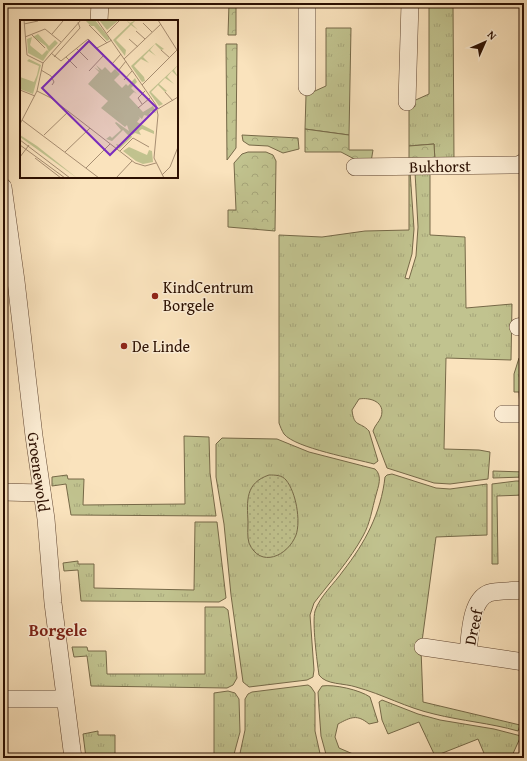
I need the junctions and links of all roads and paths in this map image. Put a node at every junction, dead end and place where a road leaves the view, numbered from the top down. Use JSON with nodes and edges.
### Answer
{"nodes":[{"id":1,"x":100,"y":3,"type":"edge"},
{"id":2,"x":307,"y":3,"type":"edge"},
{"id":3,"x":410,"y":3,"type":"edge"},
{"id":4,"x":99,"y":20,"type":"edge"},
{"id":5,"x":306,"y":87,"type":"dead end"},
{"id":6,"x":407,"y":102,"type":"dead end"},
{"id":7,"x":524,"y":162,"type":"edge"},
{"id":8,"x":355,"y":167,"type":"dead end"},
{"id":9,"x":3,"y":187,"type":"edge"},
{"id":10,"x":9,"y":281,"type":"edge"},
{"id":11,"x":503,"y":414,"type":"dead end"},
{"id":12,"x":524,"y":414,"type":"edge"},
{"id":13,"x":3,"y":492,"type":"edge"},
{"id":14,"x":42,"y":493,"type":"junction"},
{"id":15,"x":524,"y":590,"type":"edge"},
{"id":16,"x":423,"y":647,"type":"dead end"},
{"id":17,"x":468,"y":653,"type":"junction"},
{"id":18,"x":524,"y":662,"type":"edge"},
{"id":19,"x":3,"y":699,"type":"edge"},
{"id":20,"x":65,"y":699,"type":"junction"},
{"id":21,"x":73,"y":758,"type":"edge"}],
"edges":[{"from":1,"to":4,"type":"street"},
{"from":2,"to":5,"type":"street"},
{"from":3,"to":6,"type":"street"},
{"from":7,"to":8,"type":"street","name":"Bukhorst"},
{"from":9,"to":10,"type":"street","name":"Groenewold"},
{"from":10,"to":14,"type":"street","name":"Groenewold"},
{"from":11,"to":12,"type":"street"},
{"from":13,"to":14,"type":"street"},
{"from":14,"to":20,"type":"street","name":"Groenewold"},
{"from":15,"to":17,"type":"street","name":"Dreef"},
{"from":16,"to":17,"type":"street","name":"Dreef"},
{"from":17,"to":18,"type":"street","name":"Dreef"},
{"from":19,"to":20,"type":"street"},
{"from":20,"to":21,"type":"street","name":"Groenewold"}]}
